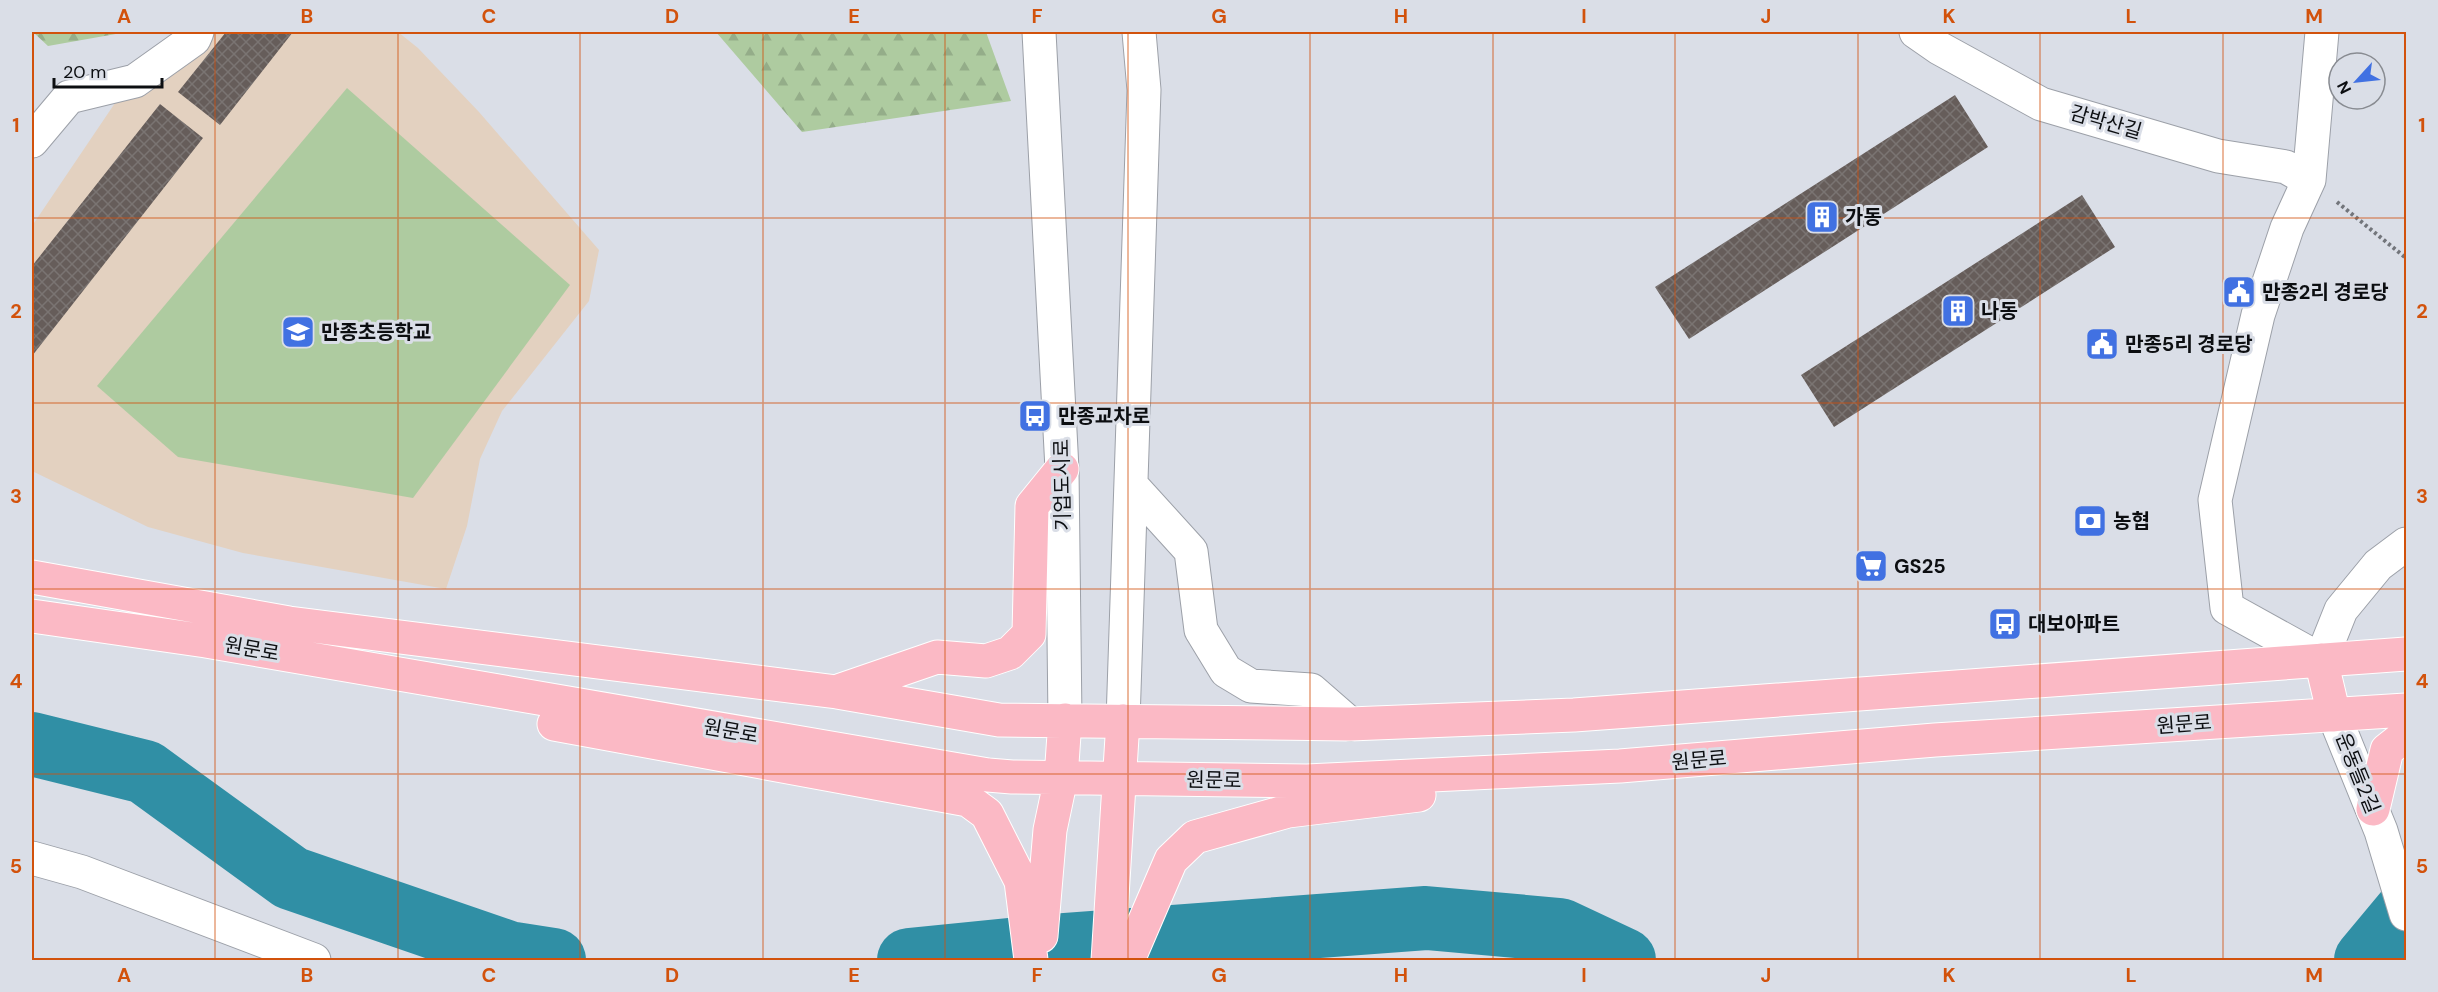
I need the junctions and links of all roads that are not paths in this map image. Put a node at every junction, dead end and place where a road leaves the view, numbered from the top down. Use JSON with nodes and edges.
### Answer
{"nodes":[{"id":1,"x":197,"y":32,"type":"edge"},
{"id":2,"x":1039,"y":32,"type":"edge"},
{"id":3,"x":1139,"y":32,"type":"edge"},
{"id":4,"x":1916,"y":32,"type":"edge"},
{"id":5,"x":2322,"y":32,"type":"edge"},
{"id":6,"x":32,"y":141,"type":"edge"},
{"id":7,"x":2309,"y":180,"type":"junction"},
{"id":8,"x":1062,"y":469,"type":"junction"},
{"id":9,"x":1132,"y":486,"type":"junction"},
{"id":10,"x":2406,"y":544,"type":"edge"},
{"id":11,"x":32,"y":577,"type":"edge"},
{"id":12,"x":32,"y":616,"type":"edge"},
{"id":13,"x":2406,"y":654,"type":"edge"},
{"id":14,"x":2321,"y":660,"type":"junction"},
{"id":15,"x":501,"y":692,"type":"junction"},
{"id":16,"x":837,"y":692,"type":"junction"},
{"id":17,"x":2406,"y":710,"type":"edge"},
{"id":18,"x":2334,"y":715,"type":"junction"},
{"id":19,"x":1065,"y":720,"type":"junction"},
{"id":20,"x":1123,"y":722,"type":"junction"},
{"id":21,"x":1350,"y":724,"type":"junction"},
{"id":22,"x":2406,"y":735,"type":"edge"},
{"id":23,"x":1524,"y":770,"type":"junction"},
{"id":24,"x":1061,"y":778,"type":"junction"},
{"id":25,"x":1118,"y":779,"type":"junction"},
{"id":26,"x":2377,"y":820,"type":"junction"},
{"id":27,"x":32,"y":858,"type":"edge"},
{"id":28,"x":2406,"y":914,"type":"edge"},
{"id":29,"x":314,"y":960,"type":"edge"},
{"id":30,"x":1031,"y":960,"type":"edge"},
{"id":31,"x":1039,"y":960,"type":"edge"},
{"id":32,"x":1108,"y":960,"type":"edge"},
{"id":33,"x":1128,"y":960,"type":"edge"}],
"edges":[{"from":1,"to":6,"type":"street"},
{"from":2,"to":8,"type":"street","name":"기업도시로"},
{"from":3,"to":9,"type":"street"},
{"from":4,"to":7,"type":"street","name":"감박산길"},
{"from":5,"to":7,"type":"street"},
{"from":7,"to":14,"type":"street"},
{"from":8,"to":16,"type":"main road"},
{"from":8,"to":19,"type":"street","name":"기업도시로"},
{"from":9,"to":20,"type":"street"},
{"from":9,"to":21,"type":"street"},
{"from":10,"to":14,"type":"street"},
{"from":11,"to":16,"type":"main road","name":"원문로"},
{"from":12,"to":15,"type":"main road","name":"원문로"},
{"from":13,"to":14,"type":"main road","name":"원문로"},
{"from":14,"to":18,"type":"main road"},
{"from":14,"to":21,"type":"main road","name":"원문로"},
{"from":15,"to":24,"type":"main road","name":"원문로"},
{"from":15,"to":30,"type":"main road"},
{"from":16,"to":19,"type":"main road","name":"원문로"},
{"from":17,"to":18,"type":"main road","name":"원문로"},
{"from":18,"to":23,"type":"main road","name":"원문로"},
{"from":18,"to":26,"type":"street","name":"운동들2길"},
{"from":19,"to":20,"type":"main road","name":"원문로"},
{"from":19,"to":24,"type":"main road","name":"기업도시로"},
{"from":20,"to":21,"type":"main road","name":"원문로"},
{"from":20,"to":25,"type":"main road"},
{"from":22,"to":26,"type":"main road"},
{"from":23,"to":25,"type":"main road","name":"원문로"},
{"from":23,"to":33,"type":"main road"},
{"from":24,"to":25,"type":"main road","name":"원문로"},
{"from":24,"to":31,"type":"main road","name":"기업도시로"},
{"from":25,"to":32,"type":"main road"},
{"from":26,"to":28,"type":"street","name":"운동들2길"},
{"from":27,"to":29,"type":"street"}]}
